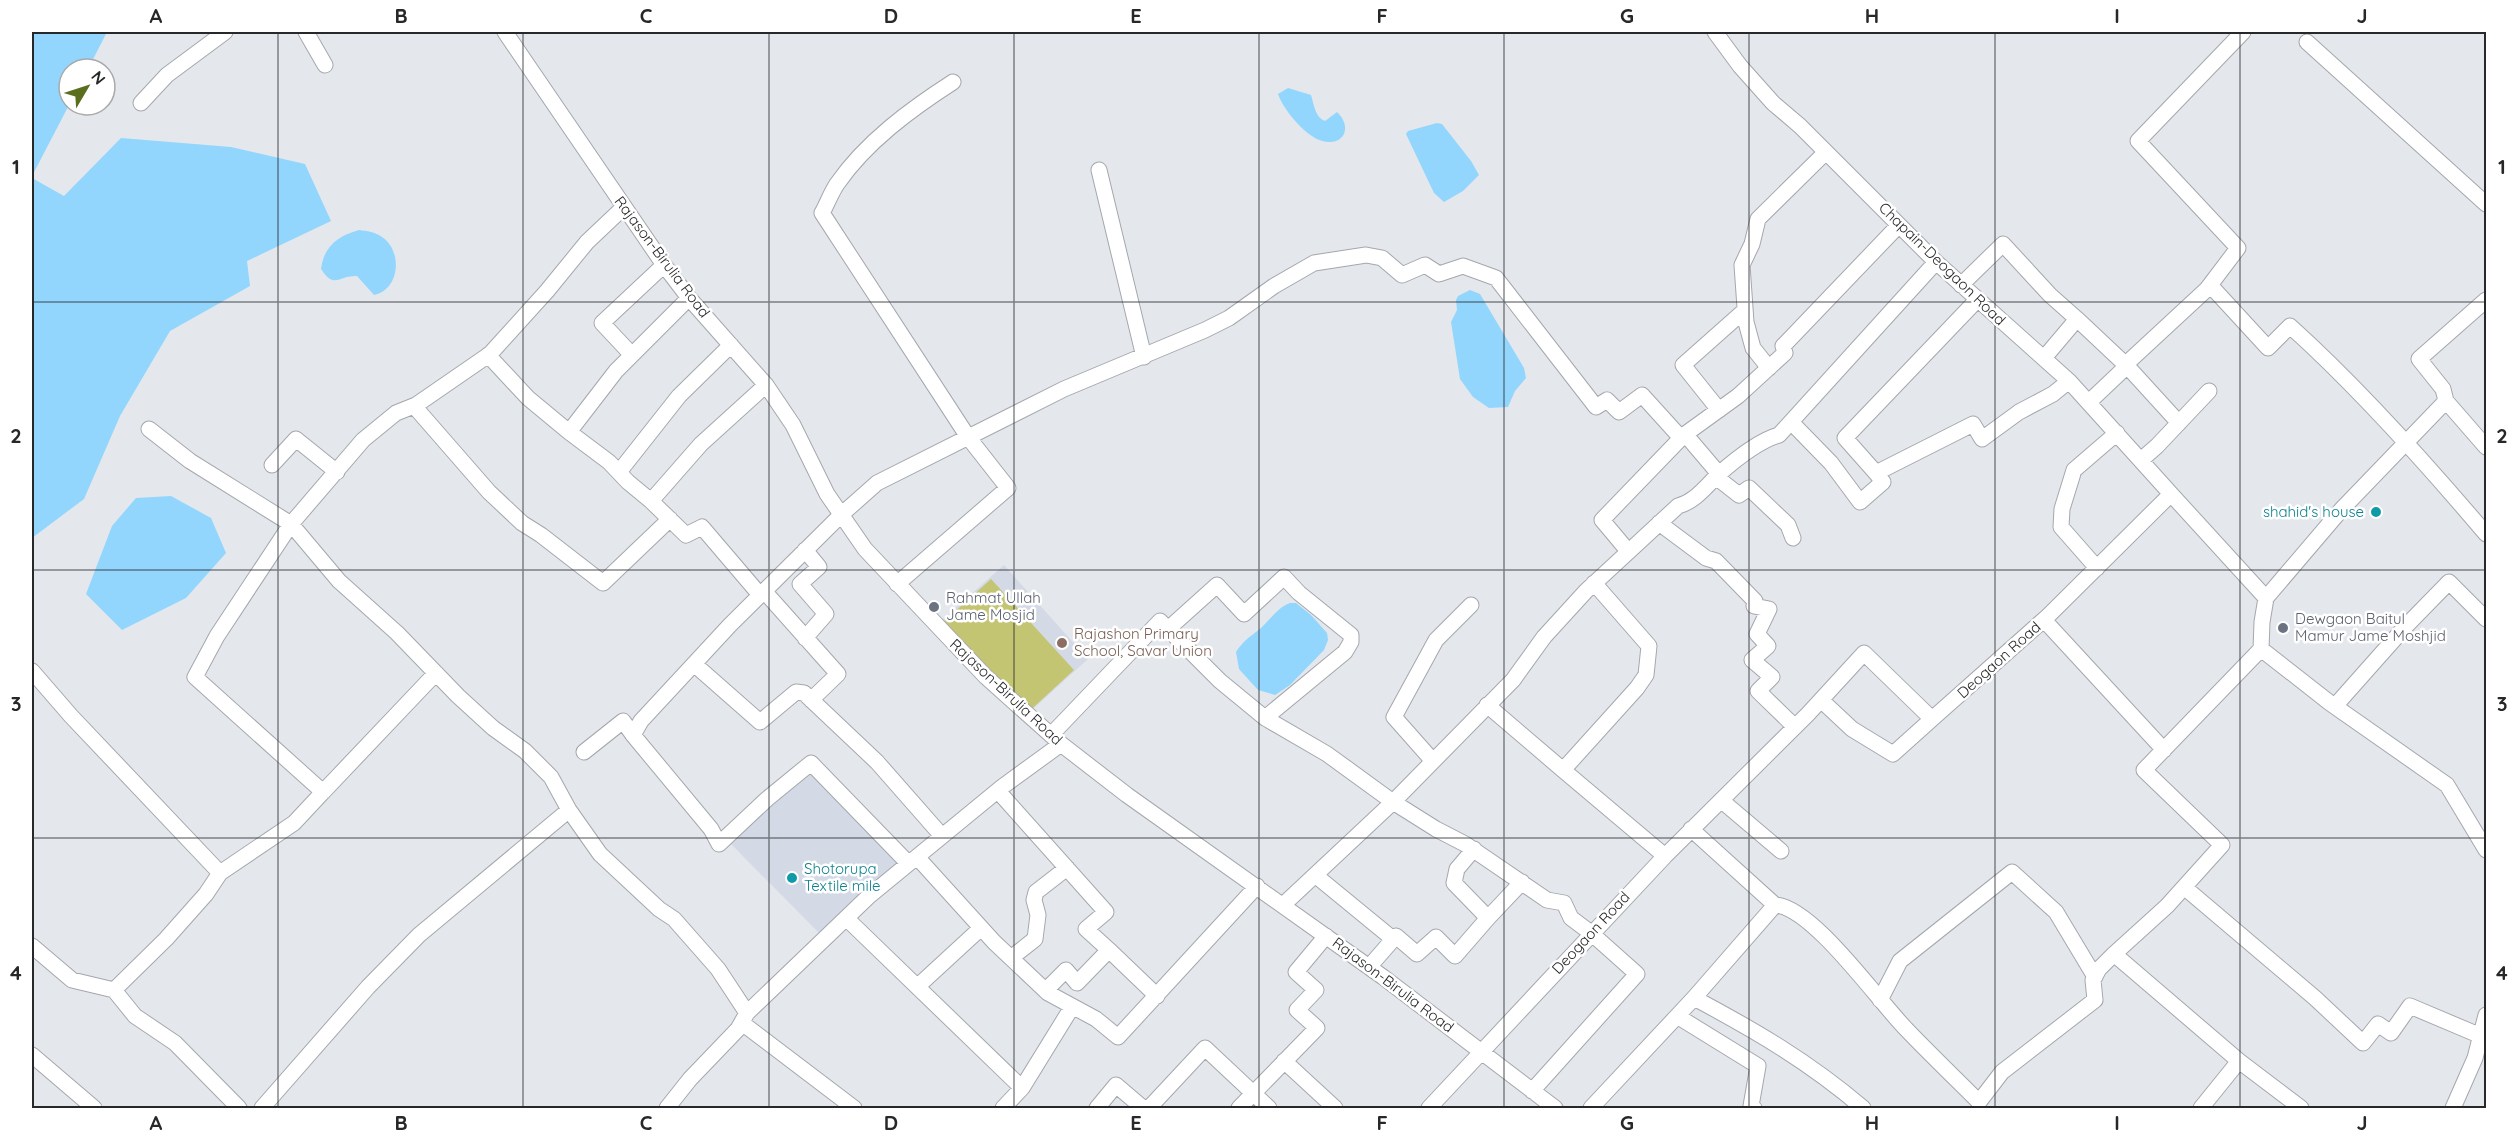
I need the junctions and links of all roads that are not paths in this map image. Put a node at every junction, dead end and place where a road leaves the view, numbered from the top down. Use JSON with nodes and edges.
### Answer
{"nodes":[{"id":1,"x":225,"y":32,"type":"edge"},
{"id":2,"x":306,"y":32,"type":"edge"},
{"id":3,"x":505,"y":32,"type":"edge"},
{"id":4,"x":1715,"y":32,"type":"edge"},
{"id":5,"x":2243,"y":32,"type":"edge"},
{"id":6,"x":2307,"y":42,"type":"dead end"},
{"id":7,"x":325,"y":65,"type":"dead end"},
{"id":8,"x":953,"y":82,"type":"dead end"},
{"id":9,"x":141,"y":102,"type":"dead end"},
{"id":10,"x":1826,"y":152,"type":"junction"},
{"id":11,"x":1099,"y":170,"type":"dead end"},
{"id":12,"x":2487,"y":204,"type":"edge"},
{"id":13,"x":624,"y":207,"type":"junction"},
{"id":14,"x":1899,"y":225,"type":"junction"},
{"id":15,"x":1936,"y":262,"type":"junction"},
{"id":16,"x":664,"y":265,"type":"junction"},
{"id":17,"x":1961,"y":285,"type":"junction"},
{"id":18,"x":2210,"y":285,"type":"junction"},
{"id":19,"x":689,"y":298,"type":"junction"},
{"id":20,"x":1977,"y":300,"type":"junction"},
{"id":21,"x":2487,"y":300,"type":"edge"},
{"id":22,"x":1745,"y":310,"type":"junction"},
{"id":23,"x":2077,"y":319,"type":"junction"},
{"id":24,"x":731,"y":345,"type":"junction"},
{"id":25,"x":488,"y":355,"type":"junction"},
{"id":26,"x":632,"y":355,"type":"junction"},
{"id":27,"x":1144,"y":357,"type":"junction"},
{"id":28,"x":2044,"y":358,"type":"junction"},
{"id":29,"x":2127,"y":365,"type":"junction"},
{"id":30,"x":1769,"y":368,"type":"junction"},
{"id":31,"x":2069,"y":381,"type":"junction"},
{"id":32,"x":766,"y":386,"type":"junction"},
{"id":33,"x":2209,"y":392,"type":"dead end"},
{"id":34,"x":2446,"y":401,"type":"junction"},
{"id":35,"x":2089,"y":402,"type":"junction"},
{"id":36,"x":414,"y":406,"type":"junction"},
{"id":37,"x":1719,"y":410,"type":"junction"},
{"id":38,"x":1791,"y":422,"type":"junction"},
{"id":39,"x":2179,"y":423,"type":"junction"},
{"id":40,"x":149,"y":429,"type":"dead end"},
{"id":41,"x":569,"y":432,"type":"junction"},
{"id":42,"x":2117,"y":433,"type":"junction"},
{"id":43,"x":1683,"y":436,"type":"junction"},
{"id":44,"x":968,"y":437,"type":"junction"},
{"id":45,"x":2405,"y":442,"type":"junction"},
{"id":46,"x":2487,"y":447,"type":"edge"},
{"id":47,"x":2141,"y":460,"type":"junction"},
{"id":48,"x":272,"y":465,"type":"dead end"},
{"id":49,"x":337,"y":472,"type":"junction"},
{"id":50,"x":619,"y":472,"type":"junction"},
{"id":51,"x":1876,"y":473,"type":"junction"},
{"id":52,"x":1718,"y":475,"type":"junction"},
{"id":53,"x":2171,"y":494,"type":"junction"},
{"id":54,"x":651,"y":501,"type":"junction"},
{"id":55,"x":842,"y":514,"type":"junction"},
{"id":56,"x":670,"y":519,"type":"junction"},
{"id":57,"x":1659,"y":523,"type":"junction"},
{"id":58,"x":291,"y":524,"type":"junction"},
{"id":59,"x":2487,"y":534,"type":"edge"},
{"id":60,"x":1793,"y":538,"type":"dead end"},
{"id":61,"x":805,"y":550,"type":"junction"},
{"id":62,"x":1628,"y":551,"type":"junction"},
{"id":63,"x":2097,"y":568,"type":"junction"},
{"id":64,"x":1594,"y":583,"type":"junction"},
{"id":65,"x":897,"y":584,"type":"junction"},
{"id":66,"x":762,"y":593,"type":"junction"},
{"id":67,"x":2266,"y":598,"type":"junction"},
{"id":68,"x":1471,"y":605,"type":"dead end"},
{"id":69,"x":2487,"y":619,"type":"edge"},
{"id":70,"x":2044,"y":620,"type":"junction"},
{"id":71,"x":1168,"y":629,"type":"junction"},
{"id":72,"x":805,"y":638,"type":"junction"},
{"id":73,"x":2261,"y":649,"type":"junction"},
{"id":74,"x":694,"y":664,"type":"junction"},
{"id":75,"x":32,"y":671,"type":"edge"},
{"id":76,"x":436,"y":672,"type":"junction"},
{"id":77,"x":811,"y":700,"type":"junction"},
{"id":78,"x":1821,"y":700,"type":"junction"},
{"id":79,"x":1487,"y":705,"type":"junction"},
{"id":80,"x":2335,"y":706,"type":"junction"},
{"id":81,"x":1265,"y":718,"type":"junction"},
{"id":82,"x":1932,"y":719,"type":"junction"},
{"id":83,"x":1795,"y":727,"type":"junction"},
{"id":84,"x":633,"y":735,"type":"junction"},
{"id":85,"x":1056,"y":739,"type":"junction"},
{"id":86,"x":2164,"y":750,"type":"junction"},
{"id":87,"x":584,"y":752,"type":"dead end"},
{"id":88,"x":1432,"y":760,"type":"junction"},
{"id":89,"x":1563,"y":770,"type":"junction"},
{"id":90,"x":998,"y":791,"type":"junction"},
{"id":91,"x":323,"y":792,"type":"junction"},
{"id":92,"x":1393,"y":801,"type":"junction"},
{"id":93,"x":1722,"y":801,"type":"junction"},
{"id":94,"x":569,"y":810,"type":"junction"},
{"id":95,"x":1691,"y":829,"type":"junction"},
{"id":96,"x":942,"y":836,"type":"junction"},
{"id":97,"x":1474,"y":849,"type":"junction"},
{"id":98,"x":2487,"y":850,"type":"edge"},
{"id":99,"x":1781,"y":851,"type":"dead end"},
{"id":100,"x":1665,"y":856,"type":"junction"},
{"id":101,"x":912,"y":860,"type":"junction"},
{"id":102,"x":1067,"y":868,"type":"junction"},
{"id":103,"x":220,"y":873,"type":"junction"},
{"id":104,"x":1315,"y":875,"type":"junction"},
{"id":105,"x":1522,"y":882,"type":"junction"},
{"id":106,"x":1257,"y":886,"type":"junction"},
{"id":107,"x":2184,"y":887,"type":"junction"},
{"id":108,"x":1283,"y":904,"type":"junction"},
{"id":109,"x":1775,"y":905,"type":"junction"},
{"id":110,"x":846,"y":918,"type":"junction"},
{"id":111,"x":1488,"y":918,"type":"junction"},
{"id":112,"x":981,"y":928,"type":"junction"},
{"id":113,"x":1591,"y":933,"type":"junction"},
{"id":114,"x":1326,"y":936,"type":"junction"},
{"id":115,"x":1393,"y":939,"type":"junction"},
{"id":116,"x":32,"y":946,"type":"edge"},
{"id":117,"x":1109,"y":950,"type":"junction"},
{"id":118,"x":2114,"y":954,"type":"junction"},
{"id":119,"x":1011,"y":958,"type":"junction"},
{"id":120,"x":1369,"y":967,"type":"junction"},
{"id":121,"x":2095,"y":977,"type":"junction"},
{"id":122,"x":918,"y":986,"type":"junction"},
{"id":123,"x":114,"y":990,"type":"junction"},
{"id":124,"x":1046,"y":990,"type":"junction"},
{"id":125,"x":1157,"y":996,"type":"junction"},
{"id":126,"x":1694,"y":998,"type":"junction"},
{"id":127,"x":1880,"y":999,"type":"junction"},
{"id":128,"x":1072,"y":1007,"type":"junction"},
{"id":129,"x":2487,"y":1014,"type":"edge"},
{"id":130,"x":1677,"y":1016,"type":"junction"},
{"id":131,"x":745,"y":1018,"type":"junction"},
{"id":132,"x":2481,"y":1036,"type":"junction"},
{"id":133,"x":1482,"y":1052,"type":"junction"},
{"id":134,"x":32,"y":1055,"type":"edge"},
{"id":135,"x":1284,"y":1061,"type":"junction"},
{"id":136,"x":2239,"y":1061,"type":"junction"},
{"id":137,"x":1023,"y":1088,"type":"junction"},
{"id":138,"x":1532,"y":1091,"type":"junction"},
{"id":139,"x":1254,"y":1092,"type":"junction"},
{"id":140,"x":1980,"y":1106,"type":"edge"},
{"id":141,"x":94,"y":1108,"type":"edge"},
{"id":142,"x":238,"y":1108,"type":"edge"},
{"id":143,"x":262,"y":1108,"type":"edge"},
{"id":144,"x":667,"y":1108,"type":"edge"},
{"id":145,"x":854,"y":1108,"type":"edge"},
{"id":146,"x":1003,"y":1108,"type":"edge"},
{"id":147,"x":1097,"y":1108,"type":"edge"},
{"id":148,"x":1143,"y":1108,"type":"edge"},
{"id":149,"x":1149,"y":1108,"type":"edge"},
{"id":150,"x":1239,"y":1108,"type":"edge"},
{"id":151,"x":1269,"y":1108,"type":"edge"},
{"id":152,"x":1335,"y":1108,"type":"edge"},
{"id":153,"x":1429,"y":1108,"type":"edge"},
{"id":154,"x":1555,"y":1108,"type":"edge"},
{"id":155,"x":1591,"y":1108,"type":"edge"},
{"id":156,"x":1754,"y":1108,"type":"edge"},
{"id":157,"x":1863,"y":1108,"type":"edge"},
{"id":158,"x":2201,"y":1108,"type":"edge"},
{"id":159,"x":2301,"y":1108,"type":"edge"},
{"id":160,"x":2453,"y":1108,"type":"edge"}],
"edges":[{"from":1,"to":9,"type":"street"},
{"from":2,"to":7,"type":"street"},
{"from":3,"to":13,"type":"street","name":"Rajason-Birulia Road"},
{"from":4,"to":10,"type":"street","name":"Chapain-Deogaon Road"},
{"from":5,"to":18,"type":"street"},
{"from":6,"to":12,"type":"street"},
{"from":8,"to":44,"type":"street"},
{"from":10,"to":14,"type":"street","name":"Chapain-Deogaon Road"},
{"from":10,"to":22,"type":"street"},
{"from":11,"to":27,"type":"street"},
{"from":13,"to":16,"type":"street","name":"Rajason-Birulia Road"},
{"from":13,"to":25,"type":"street"},
{"from":14,"to":15,"type":"street","name":"Chapain-Deogaon Road"},
{"from":14,"to":30,"type":"street"},
{"from":15,"to":17,"type":"street","name":"Chapain-Deogaon Road"},
{"from":15,"to":38,"type":"street"},
{"from":16,"to":19,"type":"street","name":"Rajason-Birulia Road"},
{"from":16,"to":26,"type":"street"},
{"from":17,"to":20,"type":"street","name":"Chapain-Deogaon Road"},
{"from":17,"to":23,"type":"street"},
{"from":18,"to":29,"type":"street"},
{"from":18,"to":45,"type":"street"},
{"from":19,"to":24,"type":"street","name":"Rajason-Birulia Road"},
{"from":19,"to":26,"type":"street"},
{"from":20,"to":28,"type":"street","name":"Chapain-Deogaon Road"},
{"from":20,"to":51,"type":"street"},
{"from":21,"to":34,"type":"street"},
{"from":22,"to":30,"type":"street"},
{"from":22,"to":37,"type":"street"},
{"from":23,"to":28,"type":"street"},
{"from":23,"to":29,"type":"street"},
{"from":24,"to":32,"type":"street","name":"Rajason-Birulia Road"},
{"from":24,"to":50,"type":"street"},
{"from":25,"to":36,"type":"street"},
{"from":25,"to":41,"type":"street"},
{"from":26,"to":41,"type":"street"},
{"from":27,"to":43,"type":"street"},
{"from":27,"to":44,"type":"street"},
{"from":28,"to":31,"type":"street","name":"Chapain-Deogaon Road"},
{"from":29,"to":35,"type":"street"},
{"from":29,"to":39,"type":"street"},
{"from":30,"to":37,"type":"street"},
{"from":31,"to":35,"type":"street","name":"Chapain-Deogaon Road"},
{"from":31,"to":51,"type":"street"},
{"from":32,"to":54,"type":"street"},
{"from":32,"to":55,"type":"street","name":"Rajason-Birulia Road"},
{"from":33,"to":39,"type":"street"},
{"from":34,"to":45,"type":"street"},
{"from":34,"to":46,"type":"street"},
{"from":35,"to":42,"type":"street","name":"Chapain-Deogaon Road"},
{"from":36,"to":49,"type":"street"},
{"from":36,"to":56,"type":"street"},
{"from":37,"to":43,"type":"street"},
{"from":38,"to":51,"type":"street"},
{"from":38,"to":52,"type":"street"},
{"from":39,"to":47,"type":"street"},
{"from":40,"to":58,"type":"street"},
{"from":41,"to":50,"type":"street"},
{"from":42,"to":47,"type":"street","name":"Chapain-Deogaon Road"},
{"from":42,"to":63,"type":"street"},
{"from":43,"to":52,"type":"street"},
{"from":43,"to":62,"type":"street"},
{"from":44,"to":55,"type":"street"},
{"from":44,"to":65,"type":"street"},
{"from":45,"to":59,"type":"street"},
{"from":45,"to":67,"type":"street"},
{"from":47,"to":53,"type":"street","name":"Chapain-Deogaon Road"},
{"from":48,"to":49,"type":"street"},
{"from":49,"to":58,"type":"street"},
{"from":50,"to":54,"type":"street"},
{"from":52,"to":57,"type":"street"},
{"from":52,"to":60,"type":"street"},
{"from":53,"to":63,"type":"street","name":"Deogaon Road"},
{"from":53,"to":67,"type":"street"},
{"from":54,"to":56,"type":"street"},
{"from":55,"to":61,"type":"street"},
{"from":55,"to":65,"type":"street","name":"Rajason-Birulia Road"},
{"from":56,"to":66,"type":"street"},
{"from":57,"to":62,"type":"street"},
{"from":57,"to":83,"type":"street"},
{"from":58,"to":76,"type":"street"},
{"from":58,"to":91,"type":"street"},
{"from":61,"to":66,"type":"street"},
{"from":61,"to":72,"type":"street"},
{"from":62,"to":64,"type":"street"},
{"from":63,"to":70,"type":"street","name":"Deogaon Road"},
{"from":64,"to":79,"type":"street"},
{"from":64,"to":89,"type":"street"},
{"from":65,"to":85,"type":"street","name":"Rajason-Birulia Road"},
{"from":66,"to":72,"type":"street"},
{"from":66,"to":74,"type":"street"},
{"from":67,"to":73,"type":"street"},
{"from":68,"to":88,"type":"street"},
{"from":69,"to":80,"type":"street"},
{"from":70,"to":82,"type":"street","name":"Deogaon Road"},
{"from":70,"to":86,"type":"street"},
{"from":71,"to":81,"type":"street"},
{"from":71,"to":81,"type":"street"},
{"from":71,"to":85,"type":"street"},
{"from":72,"to":77,"type":"street"},
{"from":73,"to":80,"type":"street"},
{"from":73,"to":86,"type":"street"},
{"from":74,"to":77,"type":"street"},
{"from":74,"to":84,"type":"street"},
{"from":75,"to":103,"type":"street"},
{"from":76,"to":91,"type":"street"},
{"from":76,"to":94,"type":"street"},
{"from":77,"to":96,"type":"street"},
{"from":78,"to":82,"type":"street"},
{"from":78,"to":82,"type":"street","name":"Deogaon Road"},
{"from":78,"to":83,"type":"street","name":"Deogaon Road"},
{"from":79,"to":88,"type":"street"},
{"from":79,"to":89,"type":"street"},
{"from":80,"to":98,"type":"street"},
{"from":81,"to":92,"type":"street"},
{"from":83,"to":93,"type":"street","name":"Deogaon Road"},
{"from":84,"to":87,"type":"street"},
{"from":84,"to":101,"type":"street"},
{"from":85,"to":90,"type":"street"},
{"from":85,"to":106,"type":"street","name":"Rajason-Birulia Road"},
{"from":86,"to":107,"type":"street"},
{"from":88,"to":92,"type":"street"},
{"from":89,"to":100,"type":"street"},
{"from":90,"to":96,"type":"street"},
{"from":90,"to":102,"type":"street"},
{"from":91,"to":103,"type":"street"},
{"from":92,"to":97,"type":"street"},
{"from":92,"to":104,"type":"street"},
{"from":93,"to":95,"type":"street","name":"Deogaon Road"},
{"from":93,"to":99,"type":"street"},
{"from":94,"to":131,"type":"street"},
{"from":94,"to":143,"type":"street"},
{"from":95,"to":100,"type":"street","name":"Deogaon Road"},
{"from":95,"to":109,"type":"street"},
{"from":96,"to":101,"type":"street"},
{"from":97,"to":105,"type":"street"},
{"from":97,"to":111,"type":"street"},
{"from":100,"to":113,"type":"street","name":"Deogaon Road"},
{"from":101,"to":110,"type":"street"},
{"from":101,"to":112,"type":"street"},
{"from":102,"to":117,"type":"street"},
{"from":102,"to":119,"type":"street"},
{"from":103,"to":123,"type":"street"},
{"from":104,"to":108,"type":"street"},
{"from":104,"to":115,"type":"street"},
{"from":105,"to":111,"type":"street"},
{"from":105,"to":113,"type":"street"},
{"from":106,"to":108,"type":"street","name":"Rajason-Birulia Road"},
{"from":106,"to":125,"type":"street"},
{"from":107,"to":118,"type":"street"},
{"from":107,"to":132,"type":"street"},
{"from":108,"to":114,"type":"street","name":"Rajason-Birulia Road"},
{"from":109,"to":126,"type":"street"},
{"from":109,"to":127,"type":"street"},
{"from":110,"to":122,"type":"street"},
{"from":110,"to":131,"type":"street"},
{"from":111,"to":115,"type":"street"},
{"from":112,"to":119,"type":"street"},
{"from":112,"to":122,"type":"street"},
{"from":113,"to":133,"type":"street","name":"Deogaon Road"},
{"from":113,"to":138,"type":"street"},
{"from":114,"to":120,"type":"street","name":"Rajason-Birulia Road"},
{"from":114,"to":135,"type":"street"},
{"from":115,"to":120,"type":"street"},
{"from":116,"to":123,"type":"street"},
{"from":117,"to":124,"type":"street"},
{"from":117,"to":125,"type":"street"},
{"from":118,"to":121,"type":"street"},
{"from":118,"to":136,"type":"street"},
{"from":119,"to":124,"type":"street"},
{"from":120,"to":133,"type":"street","name":"Rajason-Birulia Road"},
{"from":121,"to":127,"type":"street"},
{"from":121,"to":140,"type":"street"},
{"from":122,"to":137,"type":"street"},
{"from":123,"to":142,"type":"street"},
{"from":124,"to":128,"type":"street"},
{"from":125,"to":128,"type":"street"},
{"from":126,"to":130,"type":"street"},
{"from":126,"to":157,"type":"street"},
{"from":127,"to":140,"type":"street"},
{"from":128,"to":137,"type":"street"},
{"from":129,"to":132,"type":"street"},
{"from":130,"to":155,"type":"street"},
{"from":130,"to":156,"type":"street"},
{"from":131,"to":144,"type":"street"},
{"from":131,"to":145,"type":"street"},
{"from":132,"to":160,"type":"street"},
{"from":133,"to":138,"type":"street","name":"Rajason-Birulia Road"},
{"from":133,"to":153,"type":"street","name":"Deogaon Road"},
{"from":134,"to":141,"type":"street"},
{"from":135,"to":139,"type":"street"},
{"from":135,"to":152,"type":"street"},
{"from":136,"to":158,"type":"street"},
{"from":136,"to":159,"type":"street"},
{"from":137,"to":146,"type":"street"},
{"from":138,"to":154,"type":"street","name":"Rajason-Birulia Road"},
{"from":139,"to":149,"type":"street"},
{"from":139,"to":150,"type":"street"},
{"from":139,"to":151,"type":"street"},
{"from":147,"to":148,"type":"street"}]}
